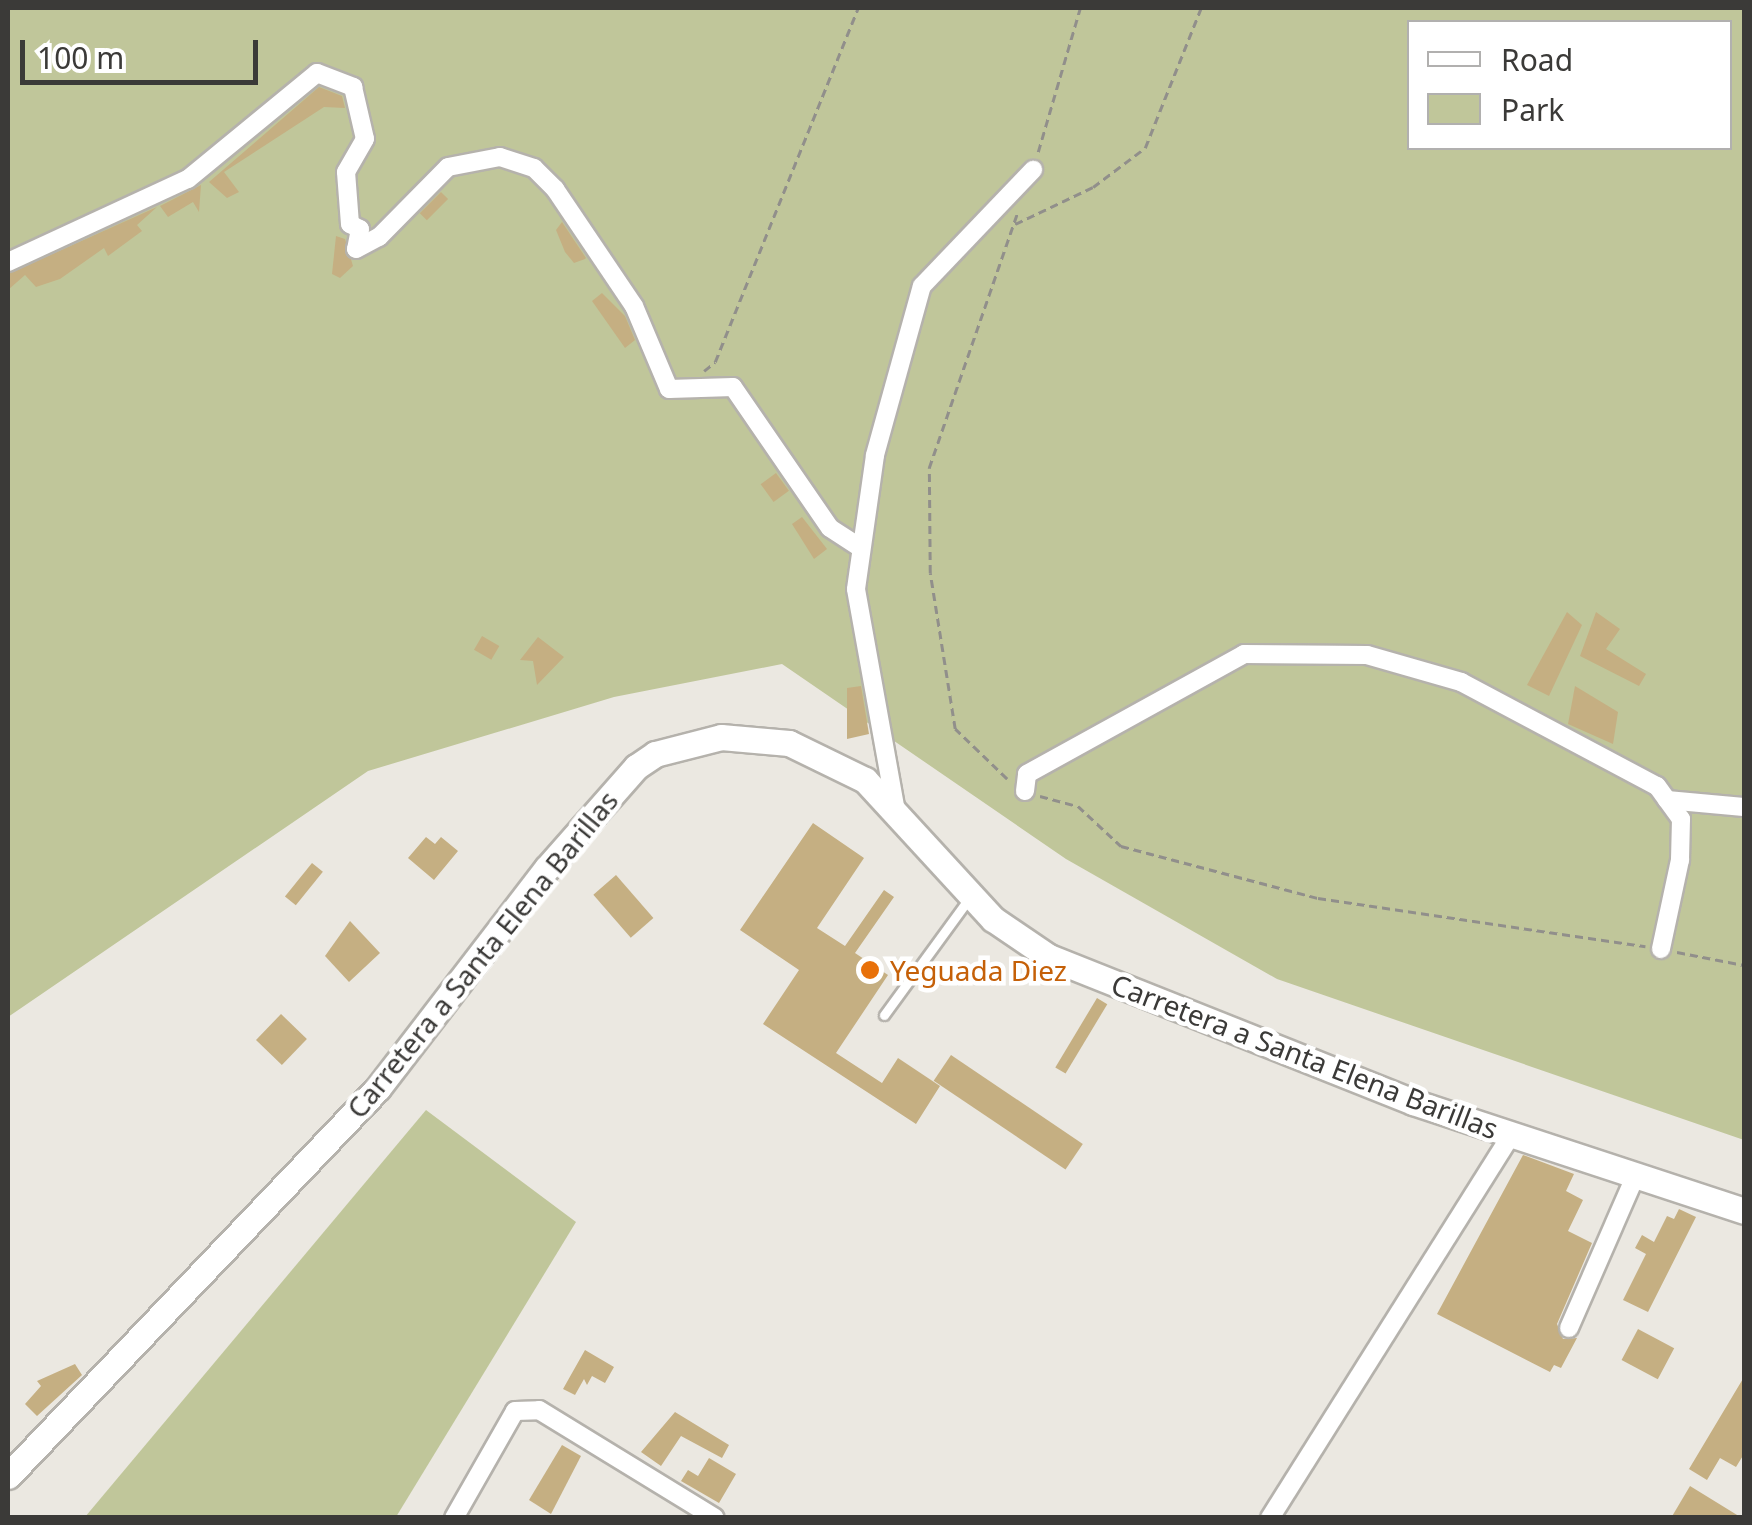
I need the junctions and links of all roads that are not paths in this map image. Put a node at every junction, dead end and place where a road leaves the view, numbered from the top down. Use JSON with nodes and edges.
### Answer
{"nodes":[{"id":1,"x":1032,"y":170,"type":"road end"},
{"id":2,"x":8,"y":262,"type":"edge"},
{"id":3,"x":862,"y":548,"type":"junction"},
{"id":4,"x":1025,"y":791,"type":"road end"},
{"id":5,"x":1667,"y":800,"type":"junction"},
{"id":6,"x":894,"y":806,"type":"junction"},
{"id":7,"x":1744,"y":807,"type":"edge"},
{"id":8,"x":970,"y":898,"type":"junction"},
{"id":9,"x":1661,"y":949,"type":"road end"},
{"id":10,"x":884,"y":1014,"type":"dead end"},
{"id":11,"x":1511,"y":1134,"type":"junction"},
{"id":12,"x":1636,"y":1175,"type":"junction"},
{"id":13,"x":1744,"y":1211,"type":"edge"},
{"id":14,"x":1569,"y":1328,"type":"dead end"},
{"id":15,"x":8,"y":1476,"type":"edge"},
{"id":16,"x":454,"y":1518,"type":"edge"},
{"id":17,"x":715,"y":1518,"type":"edge"},
{"id":18,"x":1270,"y":1518,"type":"edge"}],
"edges":[{"from":1,"to":3,"type":"street"},
{"from":2,"to":3,"type":"street"},
{"from":3,"to":6,"type":"street"},
{"from":4,"to":5,"type":"street"},
{"from":5,"to":7,"type":"street"},
{"from":5,"to":9,"type":"street"},
{"from":6,"to":8,"type":"main road","name":"Carretera a Santa Elena Barillas"},
{"from":6,"to":15,"type":"main road","name":"Carretera a Santa Elena Barillas"},
{"from":8,"to":10,"type":"lane"},
{"from":8,"to":11,"type":"main road","name":"Carretera a Santa Elena Barillas"},
{"from":11,"to":12,"type":"main road","name":"Carretera a Santa Elena Barillas"},
{"from":11,"to":18,"type":"street"},
{"from":12,"to":13,"type":"main road","name":"Carretera a Santa Elena Barillas"},
{"from":12,"to":14,"type":"street"},
{"from":16,"to":17,"type":"street"}]}
